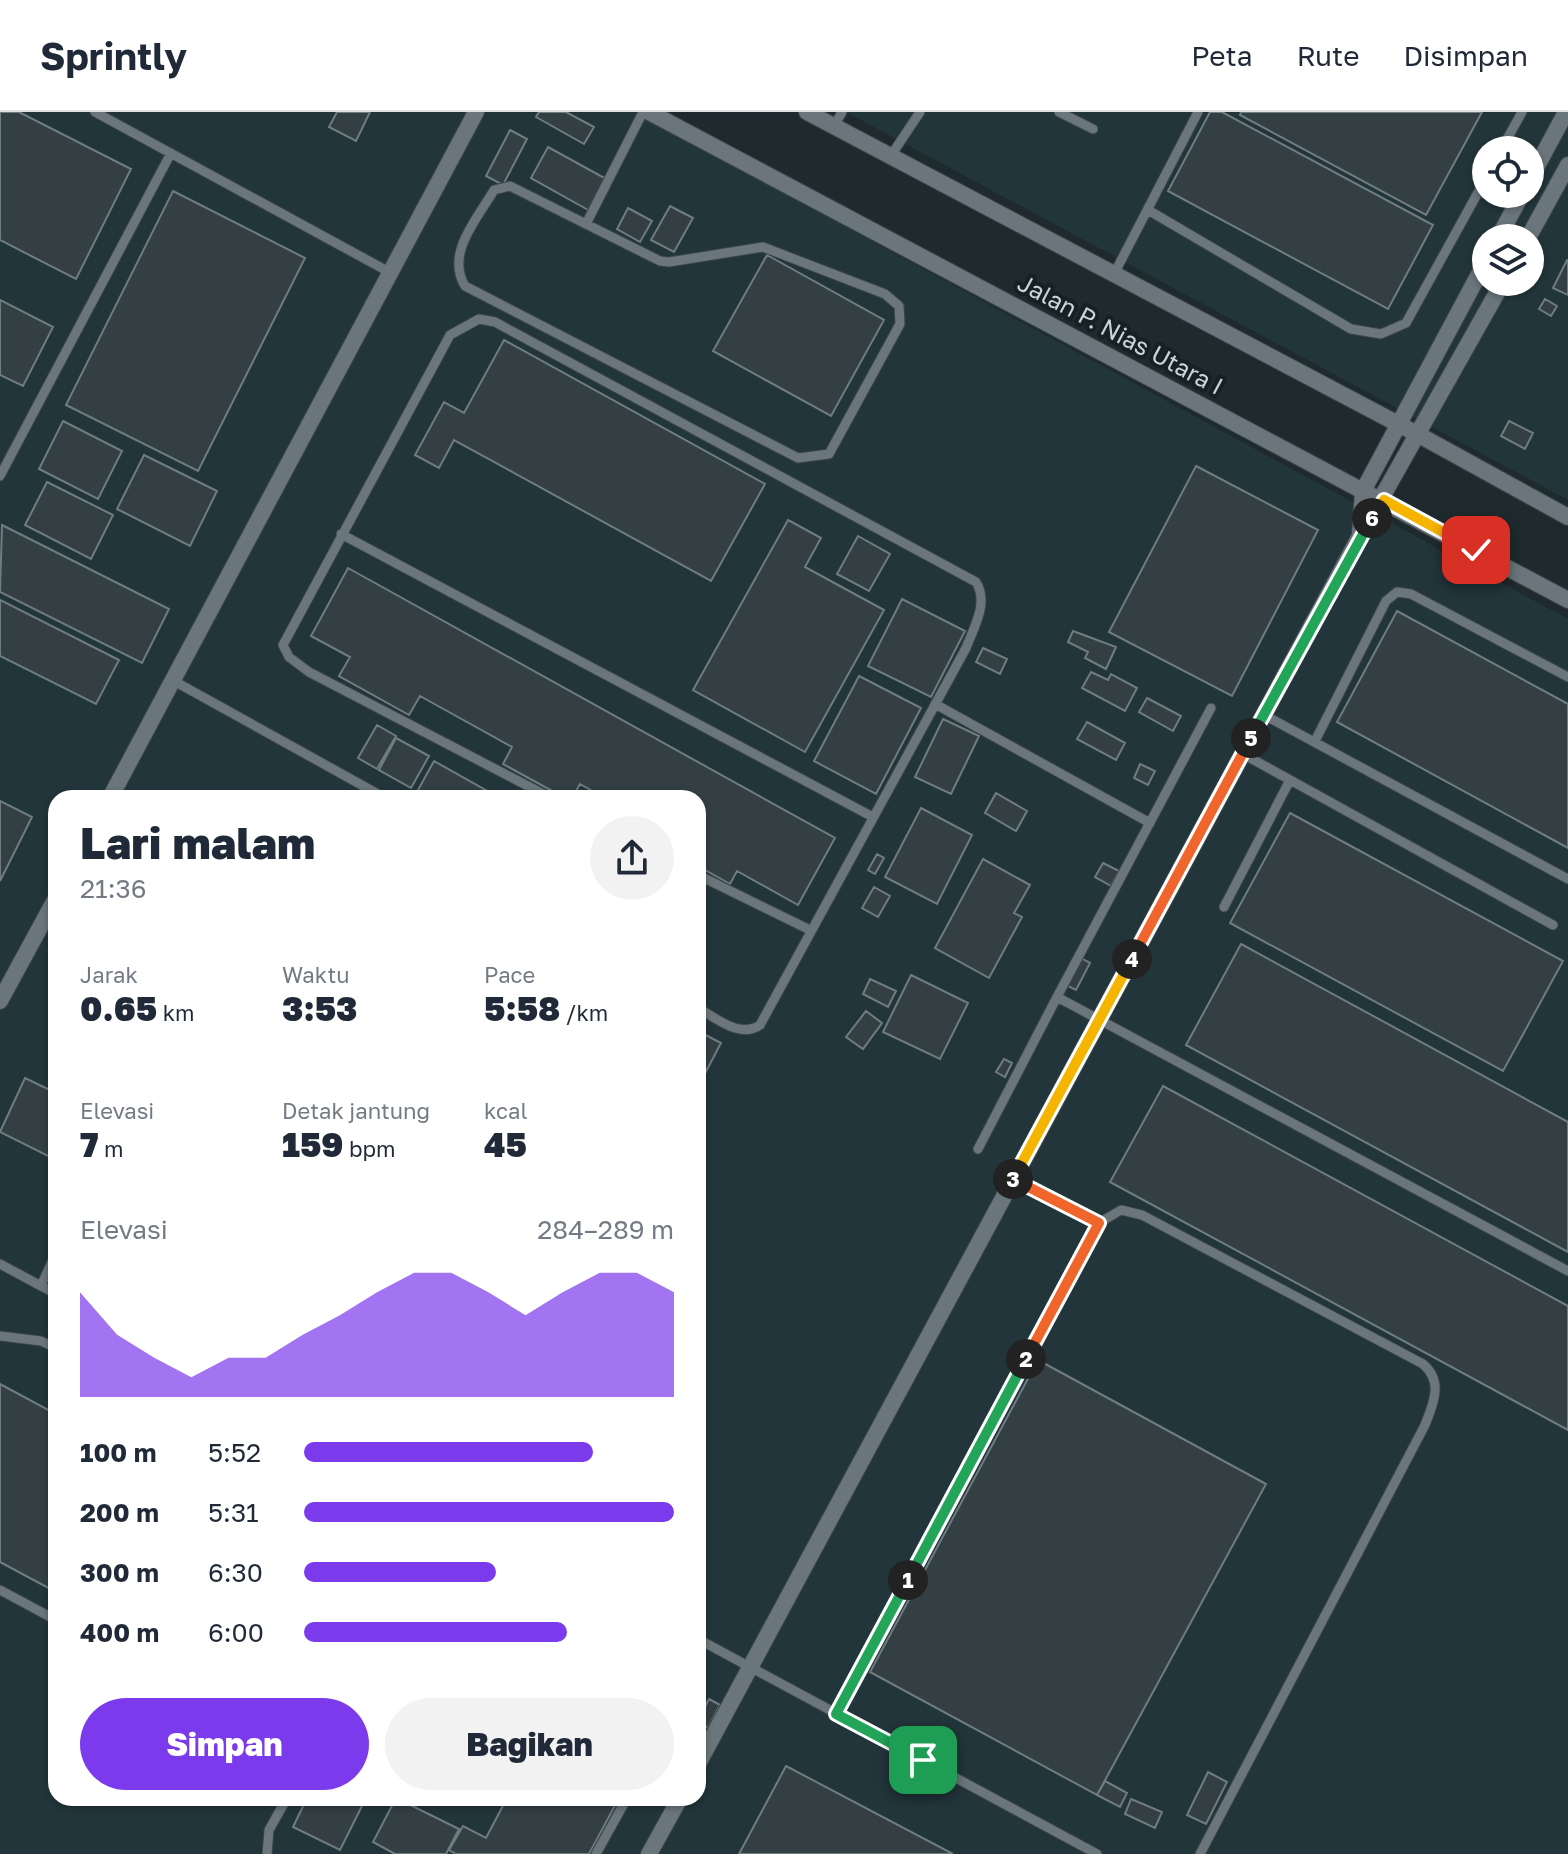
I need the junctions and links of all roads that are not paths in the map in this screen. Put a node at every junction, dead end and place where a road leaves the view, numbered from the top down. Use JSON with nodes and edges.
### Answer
{"nodes":[{"id":1,"x":95,"y":112,"type":"edge"},
{"id":2,"x":476,"y":112,"type":"edge"},
{"id":3,"x":646,"y":112,"type":"edge"},
{"id":4,"x":807,"y":112,"type":"edge"},
{"id":5,"x":920,"y":112,"type":"edge"},
{"id":6,"x":1059,"y":112,"type":"edge"},
{"id":7,"x":1198,"y":112,"type":"edge"},
{"id":8,"x":1522,"y":112,"type":"edge"},
{"id":9,"x":1566,"y":112,"type":"edge"},
{"id":10,"x":838,"y":119,"type":"edge"},
{"id":11,"x":1093,"y":129,"type":"dead end"},
{"id":12,"x":1509,"y":136,"type":"edge"},
{"id":13,"x":171,"y":153,"type":"junction"},
{"id":14,"x":1544,"y":153,"type":"edge"},
{"id":15,"x":890,"y":157,"type":"junction"},
{"id":16,"x":1568,"y":165,"type":"edge"},
{"id":17,"x":1472,"y":203,"type":"edge"},
{"id":18,"x":1148,"y":210,"type":"junction"},
{"id":19,"x":586,"y":224,"type":"junction"},
{"id":20,"x":1536,"y":224,"type":"edge"},
{"id":21,"x":391,"y":273,"type":"junction"},
{"id":22,"x":1113,"y":276,"type":"junction"},
{"id":23,"x":1472,"y":287,"type":"edge"},
{"id":24,"x":1495,"y":296,"type":"edge"},
{"id":25,"x":1398,"y":425,"type":"junction"},
{"id":26,"x":1419,"y":435,"type":"junction"},
{"id":27,"x":0,"y":476,"type":"edge"},
{"id":28,"x":1363,"y":491,"type":"junction"},
{"id":29,"x":1384,"y":500,"type":"junction"},
{"id":30,"x":1568,"y":517,"type":"edge"},
{"id":31,"x":341,"y":534,"type":"junction"},
{"id":32,"x":1360,"y":536,"type":"junction"},
{"id":33,"x":1568,"y":600,"type":"edge"},
{"id":34,"x":1568,"y":677,"type":"edge"},
{"id":35,"x":174,"y":681,"type":"junction"},
{"id":36,"x":935,"y":704,"type":"junction"},
{"id":37,"x":1211,"y":708,"type":"dead end"},
{"id":38,"x":1264,"y":715,"type":"junction"},
{"id":39,"x":1315,"y":741,"type":"junction"},
{"id":40,"x":1243,"y":754,"type":"junction"},
{"id":41,"x":1290,"y":780,"type":"junction"},
{"id":42,"x":114,"y":790,"type":"edge"},
{"id":43,"x":371,"y":790,"type":"edge"},
{"id":44,"x":536,"y":790,"type":"edge"},
{"id":45,"x":871,"y":816,"type":"junction"},
{"id":46,"x":1150,"y":823,"type":"junction"},
{"id":47,"x":1568,"y":879,"type":"edge"},
{"id":48,"x":706,"y":883,"type":"edge"},
{"id":49,"x":1224,"y":907,"type":"dead end"},
{"id":50,"x":48,"y":913,"type":"edge"},
{"id":51,"x":1553,"y":925,"type":"dead end"},
{"id":52,"x":810,"y":930,"type":"junction"},
{"id":53,"x":0,"y":962,"type":"edge"},
{"id":54,"x":17,"y":971,"type":"junction"},
{"id":55,"x":1057,"y":997,"type":"junction"},
{"id":56,"x":0,"y":1001,"type":"edge"},
{"id":57,"x":706,"y":1012,"type":"edge"},
{"id":58,"x":1099,"y":1021,"type":"junction"},
{"id":59,"x":978,"y":1149,"type":"dead end"},
{"id":60,"x":1013,"y":1180,"type":"junction"},
{"id":61,"x":1099,"y":1223,"type":"junction"},
{"id":62,"x":0,"y":1264,"type":"edge"},
{"id":63,"x":48,"y":1271,"type":"edge"},
{"id":64,"x":1568,"y":1271,"type":"edge"},
{"id":65,"x":41,"y":1286,"type":"junction"},
{"id":66,"x":48,"y":1290,"type":"edge"},
{"id":67,"x":0,"y":1336,"type":"edge"},
{"id":68,"x":48,"y":1344,"type":"edge"},
{"id":69,"x":0,"y":1590,"type":"edge"},
{"id":70,"x":48,"y":1616,"type":"edge"},
{"id":71,"x":706,"y":1643,"type":"edge"},
{"id":72,"x":750,"y":1667,"type":"junction"},
{"id":73,"x":836,"y":1714,"type":"junction"},
{"id":74,"x":706,"y":1749,"type":"edge"},
{"id":75,"x":282,"y":1806,"type":"edge"},
{"id":76,"x":623,"y":1806,"type":"edge"},
{"id":77,"x":676,"y":1806,"type":"edge"},
{"id":78,"x":267,"y":1854,"type":"edge"},
{"id":79,"x":596,"y":1854,"type":"edge"},
{"id":80,"x":649,"y":1854,"type":"edge"},
{"id":81,"x":1097,"y":1854,"type":"edge"},
{"id":82,"x":1200,"y":1854,"type":"edge"}],
"edges":[{"from":1,"to":13,"type":"lane"},
{"from":2,"to":21,"type":"street"},
{"from":3,"to":19,"type":"lane"},
{"from":3,"to":28,"type":"street","name":"Jalan P. Nias Utara I"},
{"from":4,"to":10,"type":"street","name":"Jalan P. Nias Utara I"},
{"from":5,"to":15,"type":"lane"},
{"from":6,"to":11,"type":"lane"},
{"from":7,"to":18,"type":"lane"},
{"from":8,"to":12,"type":"lane"},
{"from":9,"to":14,"type":"street"},
{"from":10,"to":15,"type":"street","name":"Jalan P. Nias Utara I"},
{"from":13,"to":21,"type":"lane"},
{"from":13,"to":27,"type":"lane"},
{"from":15,"to":22,"type":"street","name":"Jalan P. Nias Utara I"},
{"from":16,"to":20,"type":"street"},
{"from":17,"to":18,"type":"lane"},
{"from":18,"to":22,"type":"lane"},
{"from":19,"to":19,"type":"lane"},
{"from":21,"to":35,"type":"street"},
{"from":22,"to":25,"type":"street","name":"Jalan P. Nias Utara I"},
{"from":23,"to":25,"type":"street"},
{"from":24,"to":26,"type":"street"},
{"from":25,"to":26,"type":"street","name":"Jalan P. Nias Utara I"},
{"from":25,"to":28,"type":"street"},
{"from":26,"to":29,"type":"street"},
{"from":26,"to":30,"type":"street","name":"Jalan P. Nias Utara I"},
{"from":28,"to":29,"type":"street","name":"Jalan P. Nias Utara I"},
{"from":28,"to":32,"type":"street"},
{"from":29,"to":32,"type":"street"},
{"from":29,"to":33,"type":"street","name":"Jalan P. Nias Utara I"},
{"from":31,"to":36,"type":"lane"},
{"from":31,"to":44,"type":"lane"},
{"from":31,"to":45,"type":"lane"},
{"from":32,"to":38,"type":"street"},
{"from":34,"to":39,"type":"lane"},
{"from":35,"to":42,"type":"street"},
{"from":35,"to":43,"type":"lane"},
{"from":36,"to":45,"type":"lane"},
{"from":36,"to":46,"type":"lane"},
{"from":37,"to":46,"type":"lane"},
{"from":38,"to":39,"type":"lane"},
{"from":38,"to":40,"type":"street"},
{"from":39,"to":47,"type":"lane"},
{"from":40,"to":41,"type":"lane"},
{"from":40,"to":58,"type":"street"},
{"from":41,"to":49,"type":"lane"},
{"from":41,"to":51,"type":"lane"},
{"from":45,"to":52,"type":"lane"},
{"from":46,"to":55,"type":"lane"},
{"from":48,"to":52,"type":"lane"},
{"from":50,"to":54,"type":"street"},
{"from":52,"to":57,"type":"lane"},
{"from":53,"to":54,"type":"street"},
{"from":54,"to":56,"type":"street"},
{"from":55,"to":58,"type":"lane"},
{"from":55,"to":59,"type":"lane"},
{"from":58,"to":60,"type":"street"},
{"from":58,"to":64,"type":"lane"},
{"from":60,"to":61,"type":"lane"},
{"from":60,"to":72,"type":"street"},
{"from":61,"to":73,"type":"lane"},
{"from":61,"to":82,"type":"lane"},
{"from":62,"to":65,"type":"lane"},
{"from":63,"to":65,"type":"lane"},
{"from":65,"to":66,"type":"lane"},
{"from":67,"to":68,"type":"lane"},
{"from":69,"to":70,"type":"lane"},
{"from":71,"to":72,"type":"lane"},
{"from":72,"to":73,"type":"lane"},
{"from":72,"to":74,"type":"street"},
{"from":73,"to":81,"type":"lane"},
{"from":75,"to":78,"type":"lane"},
{"from":76,"to":79,"type":"lane"},
{"from":77,"to":80,"type":"street"}]}
